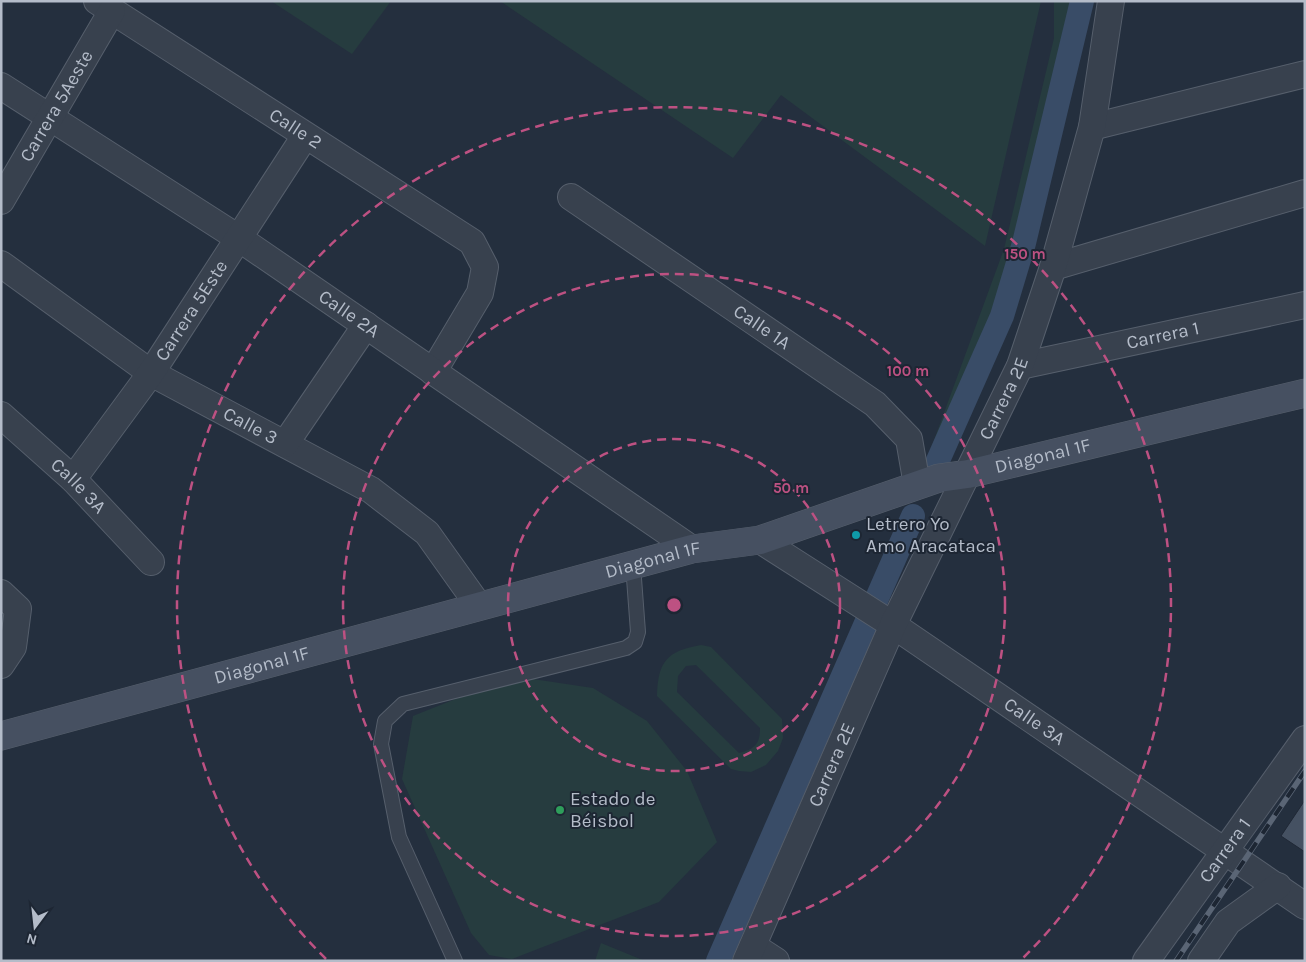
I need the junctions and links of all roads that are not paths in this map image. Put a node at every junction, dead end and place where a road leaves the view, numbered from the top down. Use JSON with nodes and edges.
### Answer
{"nodes":[{"id":1,"x":1116,"y":3,"type":"edge"},
{"id":2,"x":104,"y":6,"type":"edge"},
{"id":3,"x":1305,"y":74,"type":"edge"},
{"id":4,"x":1,"y":86,"type":"edge"},
{"id":5,"x":51,"y":116,"type":"junction"},
{"id":6,"x":1092,"y":127,"type":"junction"},
{"id":7,"x":305,"y":136,"type":"junction"},
{"id":8,"x":1305,"y":193,"type":"edge"},
{"id":9,"x":571,"y":197,"type":"dead end"},
{"id":10,"x":1,"y":201,"type":"edge"},
{"id":11,"x":240,"y":239,"type":"junction"},
{"id":12,"x":1,"y":264,"type":"edge"},
{"id":13,"x":1053,"y":268,"type":"junction"},
{"id":14,"x":1305,"y":305,"type":"edge"},
{"id":15,"x":366,"y":325,"type":"junction"},
{"id":16,"x":1020,"y":366,"type":"junction"},
{"id":17,"x":434,"y":372,"type":"junction"},
{"id":18,"x":151,"y":373,"type":"junction"},
{"id":19,"x":1305,"y":393,"type":"edge"},
{"id":20,"x":1,"y":414,"type":"edge"},
{"id":21,"x":285,"y":444,"type":"junction"},
{"id":22,"x":968,"y":474,"type":"junction"},
{"id":23,"x":73,"y":479,"type":"junction"},
{"id":24,"x":928,"y":482,"type":"junction"},
{"id":25,"x":760,"y":540,"type":"junction"},
{"id":26,"x":692,"y":549,"type":"junction"},
{"id":27,"x":151,"y":562,"type":"dead end"},
{"id":28,"x":633,"y":565,"type":"junction"},
{"id":29,"x":1,"y":593,"type":"edge"},
{"id":30,"x":479,"y":606,"type":"junction"},
{"id":31,"x":889,"y":622,"type":"junction"},
{"id":32,"x":7,"y":656,"type":"edge"},
{"id":33,"x":1,"y":736,"type":"edge"},
{"id":34,"x":1305,"y":739,"type":"edge"},
{"id":35,"x":1224,"y":851,"type":"junction"},
{"id":36,"x":1278,"y":886,"type":"junction"},
{"id":37,"x":1305,"y":906,"type":"edge"},
{"id":38,"x":750,"y":953,"type":"edge"},
{"id":39,"x":456,"y":961,"type":"edge"},
{"id":40,"x":776,"y":961,"type":"edge"},
{"id":41,"x":1146,"y":961,"type":"edge"},
{"id":42,"x":1201,"y":961,"type":"edge"}],
"edges":[{"from":1,"to":6,"type":"street","name":"Carrera 2E"},
{"from":2,"to":5,"type":"street","name":"Carrera 5Aeste"},
{"from":2,"to":7,"type":"street","name":"Calle 2"},
{"from":3,"to":6,"type":"street"},
{"from":4,"to":5,"type":"street","name":"Calle 2A"},
{"from":5,"to":10,"type":"street","name":"Carrera 5Aeste"},
{"from":5,"to":11,"type":"street","name":"Calle 2A"},
{"from":6,"to":13,"type":"street","name":"Carrera 2E"},
{"from":7,"to":11,"type":"street","name":"Carrera 5Este"},
{"from":7,"to":17,"type":"street","name":"Calle 2"},
{"from":8,"to":13,"type":"street"},
{"from":9,"to":24,"type":"street","name":"Calle 1A"},
{"from":11,"to":15,"type":"street","name":"Calle 2A"},
{"from":11,"to":18,"type":"street","name":"Carrera 5Este"},
{"from":12,"to":18,"type":"street","name":"Calle 3"},
{"from":13,"to":16,"type":"street","name":"Carrera 2E"},
{"from":14,"to":16,"type":"street","name":"Carrera 1"},
{"from":15,"to":17,"type":"street","name":"Calle 2A"},
{"from":15,"to":21,"type":"street"},
{"from":16,"to":22,"type":"street","name":"Carrera 2E"},
{"from":17,"to":26,"type":"street","name":"Calle 2A"},
{"from":18,"to":21,"type":"street","name":"Calle 3"},
{"from":18,"to":23,"type":"street","name":"Carrera 5Este"},
{"from":19,"to":22,"type":"main road","name":"Diagonal 1F"},
{"from":20,"to":23,"type":"street","name":"Calle 3A"},
{"from":21,"to":30,"type":"street","name":"Calle 3"},
{"from":22,"to":24,"type":"main road","name":"Diagonal 1F"},
{"from":22,"to":31,"type":"street","name":"Carrera 2E"},
{"from":23,"to":27,"type":"street","name":"Calle 3A"},
{"from":24,"to":25,"type":"main road","name":"Diagonal 1F"},
{"from":25,"to":26,"type":"main road","name":"Diagonal 1F"},
{"from":25,"to":31,"type":"street","name":"Calle 3A"},
{"from":26,"to":28,"type":"main road","name":"Diagonal 1F"},
{"from":28,"to":30,"type":"main road","name":"Diagonal 1F"},
{"from":28,"to":39,"type":"lane"},
{"from":29,"to":32,"type":"street"},
{"from":30,"to":33,"type":"main road","name":"Diagonal 1F"},
{"from":31,"to":35,"type":"street","name":"Calle 3A"},
{"from":31,"to":38,"type":"street","name":"Carrera 2E"},
{"from":34,"to":35,"type":"street","name":"Carrera 1"},
{"from":35,"to":36,"type":"street","name":"Calle 3A"},
{"from":35,"to":41,"type":"street","name":"Carrera 1"},
{"from":36,"to":37,"type":"street","name":"Calle 3A"},
{"from":36,"to":42,"type":"street"},
{"from":38,"to":40,"type":"street"}]}
